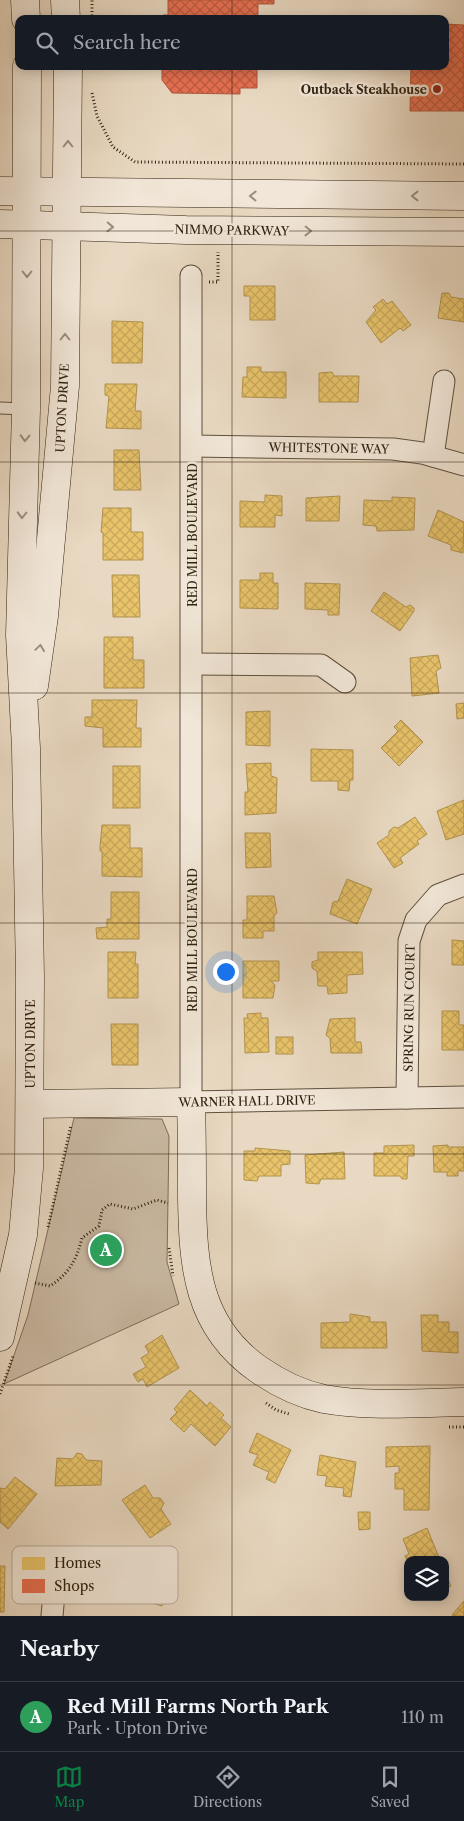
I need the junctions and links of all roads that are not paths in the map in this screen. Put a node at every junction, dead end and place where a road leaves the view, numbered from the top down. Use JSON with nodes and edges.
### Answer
{"nodes":[{"id":1,"x":25,"y":0,"type":"edge"},
{"id":2,"x":66,"y":0,"type":"edge"},
{"id":3,"x":26,"y":15,"type":"edge"},
{"id":4,"x":66,"y":15,"type":"edge"},
{"id":5,"x":27,"y":70,"type":"edge"},
{"id":6,"x":68,"y":70,"type":"edge"},
{"id":7,"x":13,"y":192,"type":"edge"},
{"id":8,"x":67,"y":193,"type":"junction"},
{"id":9,"x":464,"y":196,"type":"edge"},
{"id":10,"x":13,"y":225,"type":"edge"},
{"id":11,"x":66,"y":226,"type":"junction"},
{"id":12,"x":464,"y":232,"type":"edge"},
{"id":13,"x":191,"y":276,"type":"dead end"},
{"id":14,"x":444,"y":381,"type":"dead end"},
{"id":15,"x":13,"y":409,"type":"edge"},
{"id":16,"x":192,"y":446,"type":"junction"},
{"id":17,"x":433,"y":456,"type":"junction"},
{"id":18,"x":464,"y":465,"type":"edge"},
{"id":19,"x":192,"y":664,"type":"junction"},
{"id":20,"x":346,"y":682,"type":"dead end"},
{"id":21,"x":26,"y":748,"type":"junction"},
{"id":22,"x":464,"y":885,"type":"edge"},
{"id":23,"x":464,"y":1097,"type":"edge"},
{"id":24,"x":408,"y":1098,"type":"junction"},
{"id":25,"x":191,"y":1102,"type":"junction"},
{"id":26,"x":30,"y":1104,"type":"junction"},
{"id":27,"x":0,"y":1337,"type":"edge"},
{"id":28,"x":464,"y":1402,"type":"edge"}],
"edges":[{"from":1,"to":3,"type":"main road"},
{"from":2,"to":4,"type":"main road"},
{"from":5,"to":7,"type":"main road","name":"UPTON DRIVE"},
{"from":8,"to":6,"type":"main road","name":"UPTON DRIVE","one_way":true},
{"from":7,"to":8,"type":"main road"},
{"from":7,"to":10,"type":"main road","name":"UPTON DRIVE"},
{"from":9,"to":8,"type":"main road","one_way":true},
{"from":8,"to":11,"type":"main road","name":"UPTON DRIVE"},
{"from":10,"to":11,"type":"main road","name":"NIMMO PARKWAY"},
{"from":10,"to":15,"type":"main road","name":"UPTON DRIVE","one_way":true},
{"from":11,"to":12,"type":"main road","name":"NIMMO PARKWAY","one_way":true},
{"from":21,"to":11,"type":"main road","name":"UPTON DRIVE","one_way":true},
{"from":13,"to":16,"type":"street","name":"RED MILL BOULEVARD"},
{"from":14,"to":17,"type":"street"},
{"from":15,"to":21,"type":"main road","name":"UPTON DRIVE","one_way":true},
{"from":16,"to":17,"type":"street","name":"WHITESTONE WAY"},
{"from":16,"to":19,"type":"street","name":"RED MILL BOULEVARD"},
{"from":17,"to":18,"type":"street","name":"WHITESTONE WAY"},
{"from":19,"to":20,"type":"street"},
{"from":19,"to":25,"type":"street","name":"RED MILL BOULEVARD"},
{"from":21,"to":26,"type":"main road","name":"UPTON DRIVE"},
{"from":22,"to":24,"type":"street","name":"SPRING RUN COURT"},
{"from":23,"to":24,"type":"street","name":"WARNER HALL DRIVE"},
{"from":24,"to":25,"type":"street","name":"WARNER HALL DRIVE"},
{"from":25,"to":26,"type":"main road","name":"WARNER HALL DRIVE"},
{"from":25,"to":28,"type":"main road","name":"RED MILL BOULEVARD"},
{"from":26,"to":27,"type":"main road","name":"UPTON DRIVE"}]}
